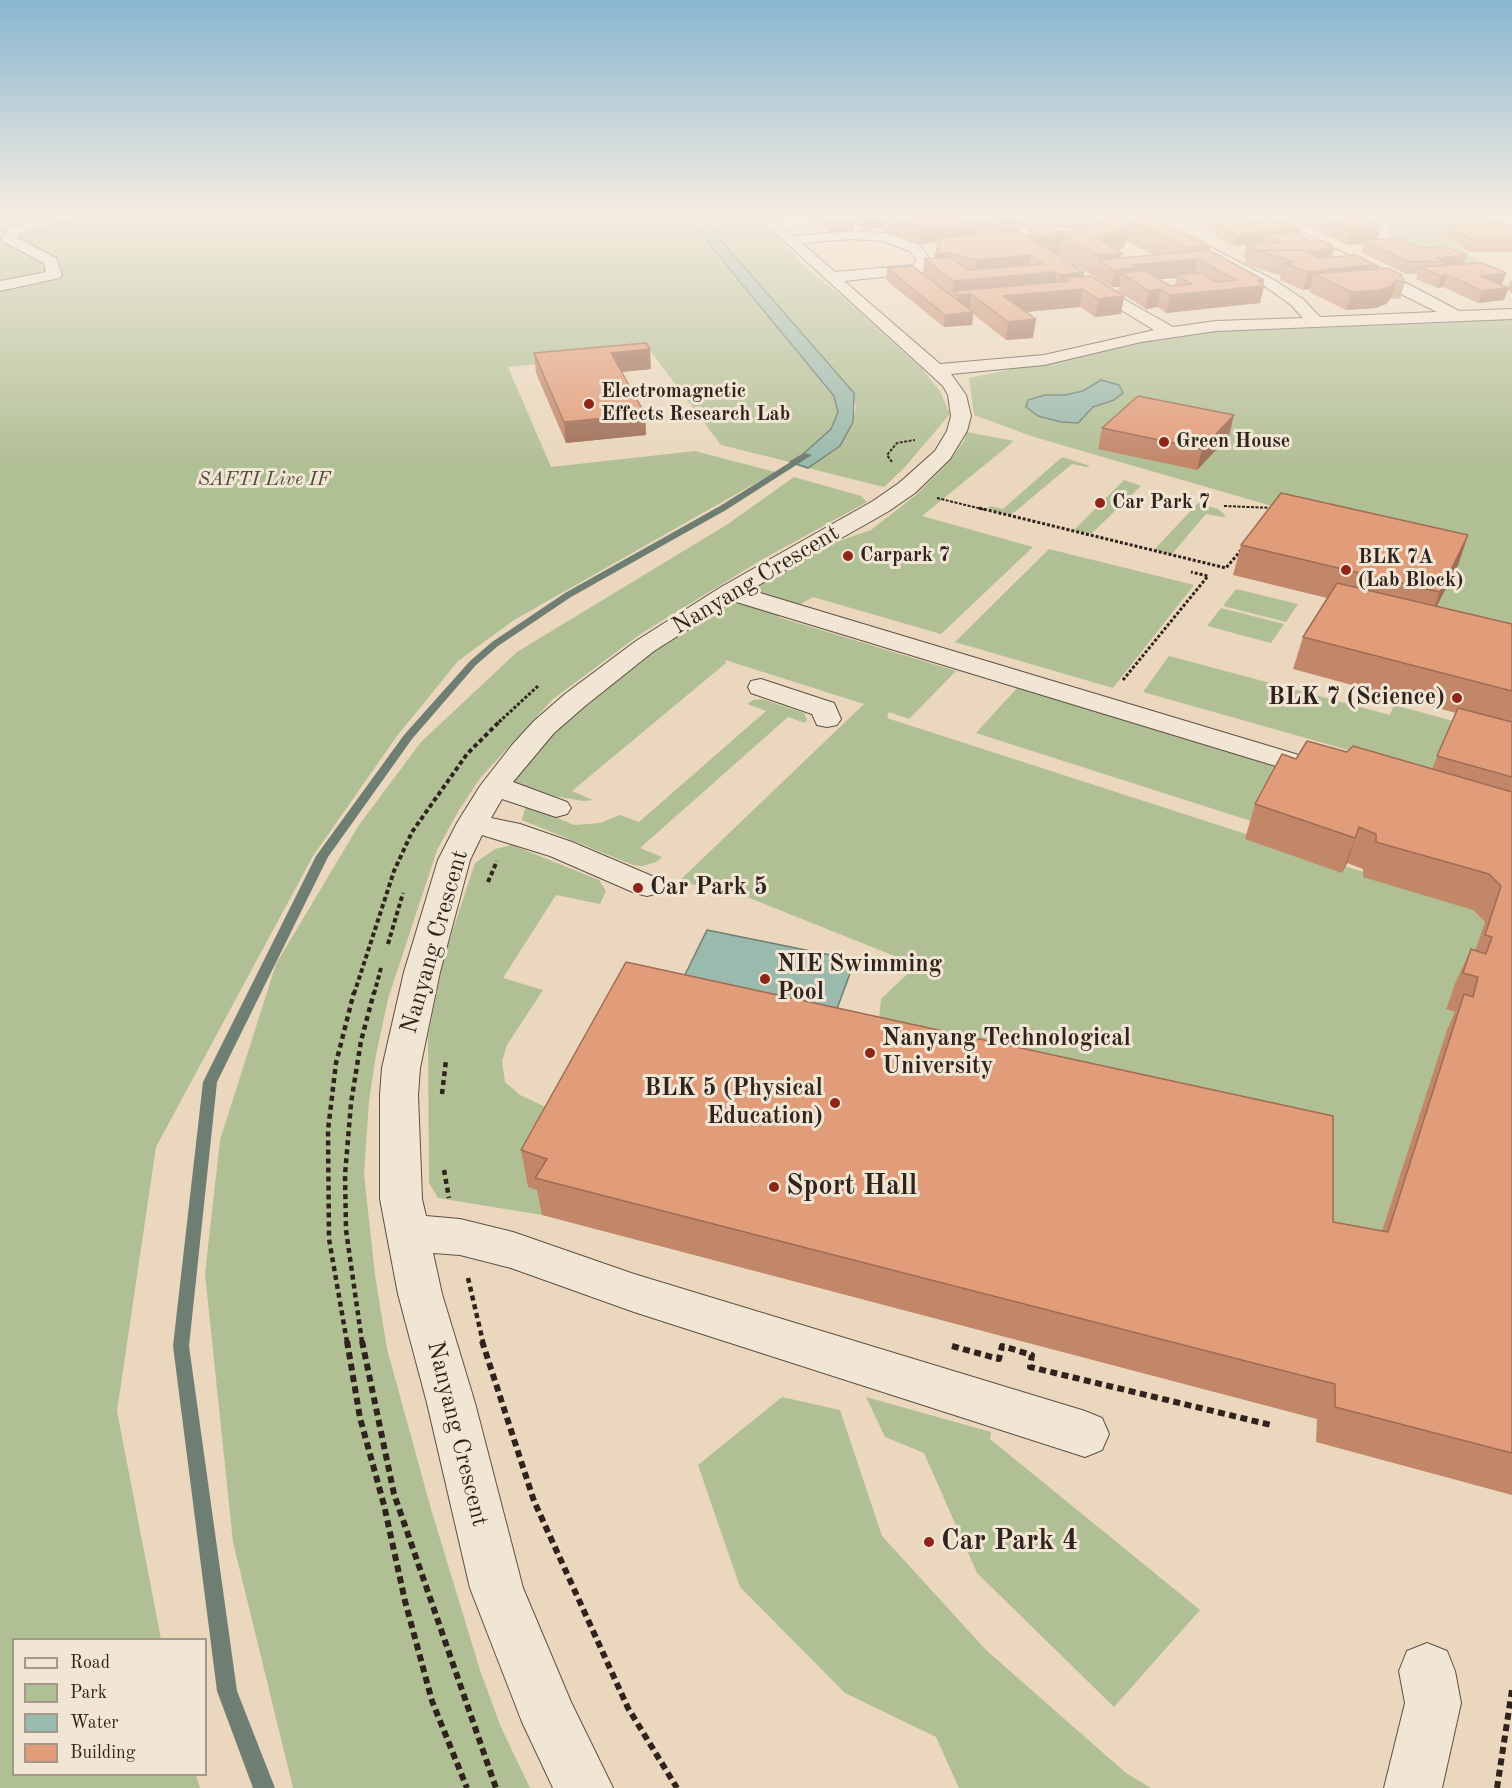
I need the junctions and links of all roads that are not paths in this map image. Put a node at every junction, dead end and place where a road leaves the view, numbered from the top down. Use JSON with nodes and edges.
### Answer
{"nodes":[{"id":1,"x":1113,"y":298,"type":"edge"},
{"id":2,"x":1292,"y":298,"type":"edge"},
{"id":3,"x":1420,"y":298,"type":"edge"},
{"id":4,"x":1423,"y":298,"type":"edge"},
{"id":5,"x":858,"y":299,"type":"edge"},
{"id":6,"x":1512,"y":314,"type":"edge"},
{"id":7,"x":1456,"y":316,"type":"junction"},
{"id":8,"x":1414,"y":318,"type":"junction"},
{"id":9,"x":1316,"y":322,"type":"junction"},
{"id":10,"x":1168,"y":332,"type":"junction"},
{"id":11,"x":938,"y":370,"type":"junction"},
{"id":12,"x":730,"y":592,"type":"junction"},
{"id":13,"x":761,"y":687,"type":"dead end"},
{"id":14,"x":827,"y":719,"type":"dead end"},
{"id":15,"x":1347,"y":778,"type":"edge"},
{"id":16,"x":495,"y":786,"type":"junction"},
{"id":17,"x":556,"y":808,"type":"dead end"},
{"id":18,"x":472,"y":823,"type":"junction"},
{"id":19,"x":647,"y":886,"type":"dead end"},
{"id":20,"x":409,"y":1233,"type":"junction"},
{"id":21,"x":1085,"y":1434,"type":"dead end"},
{"id":22,"x":1427,"y":1671,"type":"dead end"},
{"id":23,"x":584,"y":1788,"type":"edge"},
{"id":24,"x":1413,"y":1788,"type":"edge"}],
"edges":[{"from":1,"to":10,"type":"street"},
{"from":2,"to":9,"type":"street"},
{"from":3,"to":8,"type":"street"},
{"from":4,"to":7,"type":"street"},
{"from":5,"to":11,"type":"street"},
{"from":6,"to":7,"type":"street"},
{"from":7,"to":8,"type":"street"},
{"from":8,"to":9,"type":"street"},
{"from":9,"to":10,"type":"street"},
{"from":10,"to":11,"type":"street"},
{"from":11,"to":12,"type":"street","name":"Nanyang Crescent"},
{"from":12,"to":15,"type":"street"},
{"from":12,"to":16,"type":"street","name":"Nanyang Crescent"},
{"from":13,"to":14,"type":"street"},
{"from":16,"to":17,"type":"street"},
{"from":16,"to":18,"type":"street","name":"Nanyang Crescent"},
{"from":18,"to":19,"type":"street"},
{"from":18,"to":20,"type":"street","name":"Nanyang Crescent"},
{"from":20,"to":21,"type":"street"},
{"from":20,"to":23,"type":"street","name":"Nanyang Crescent"},
{"from":22,"to":24,"type":"street"}]}
